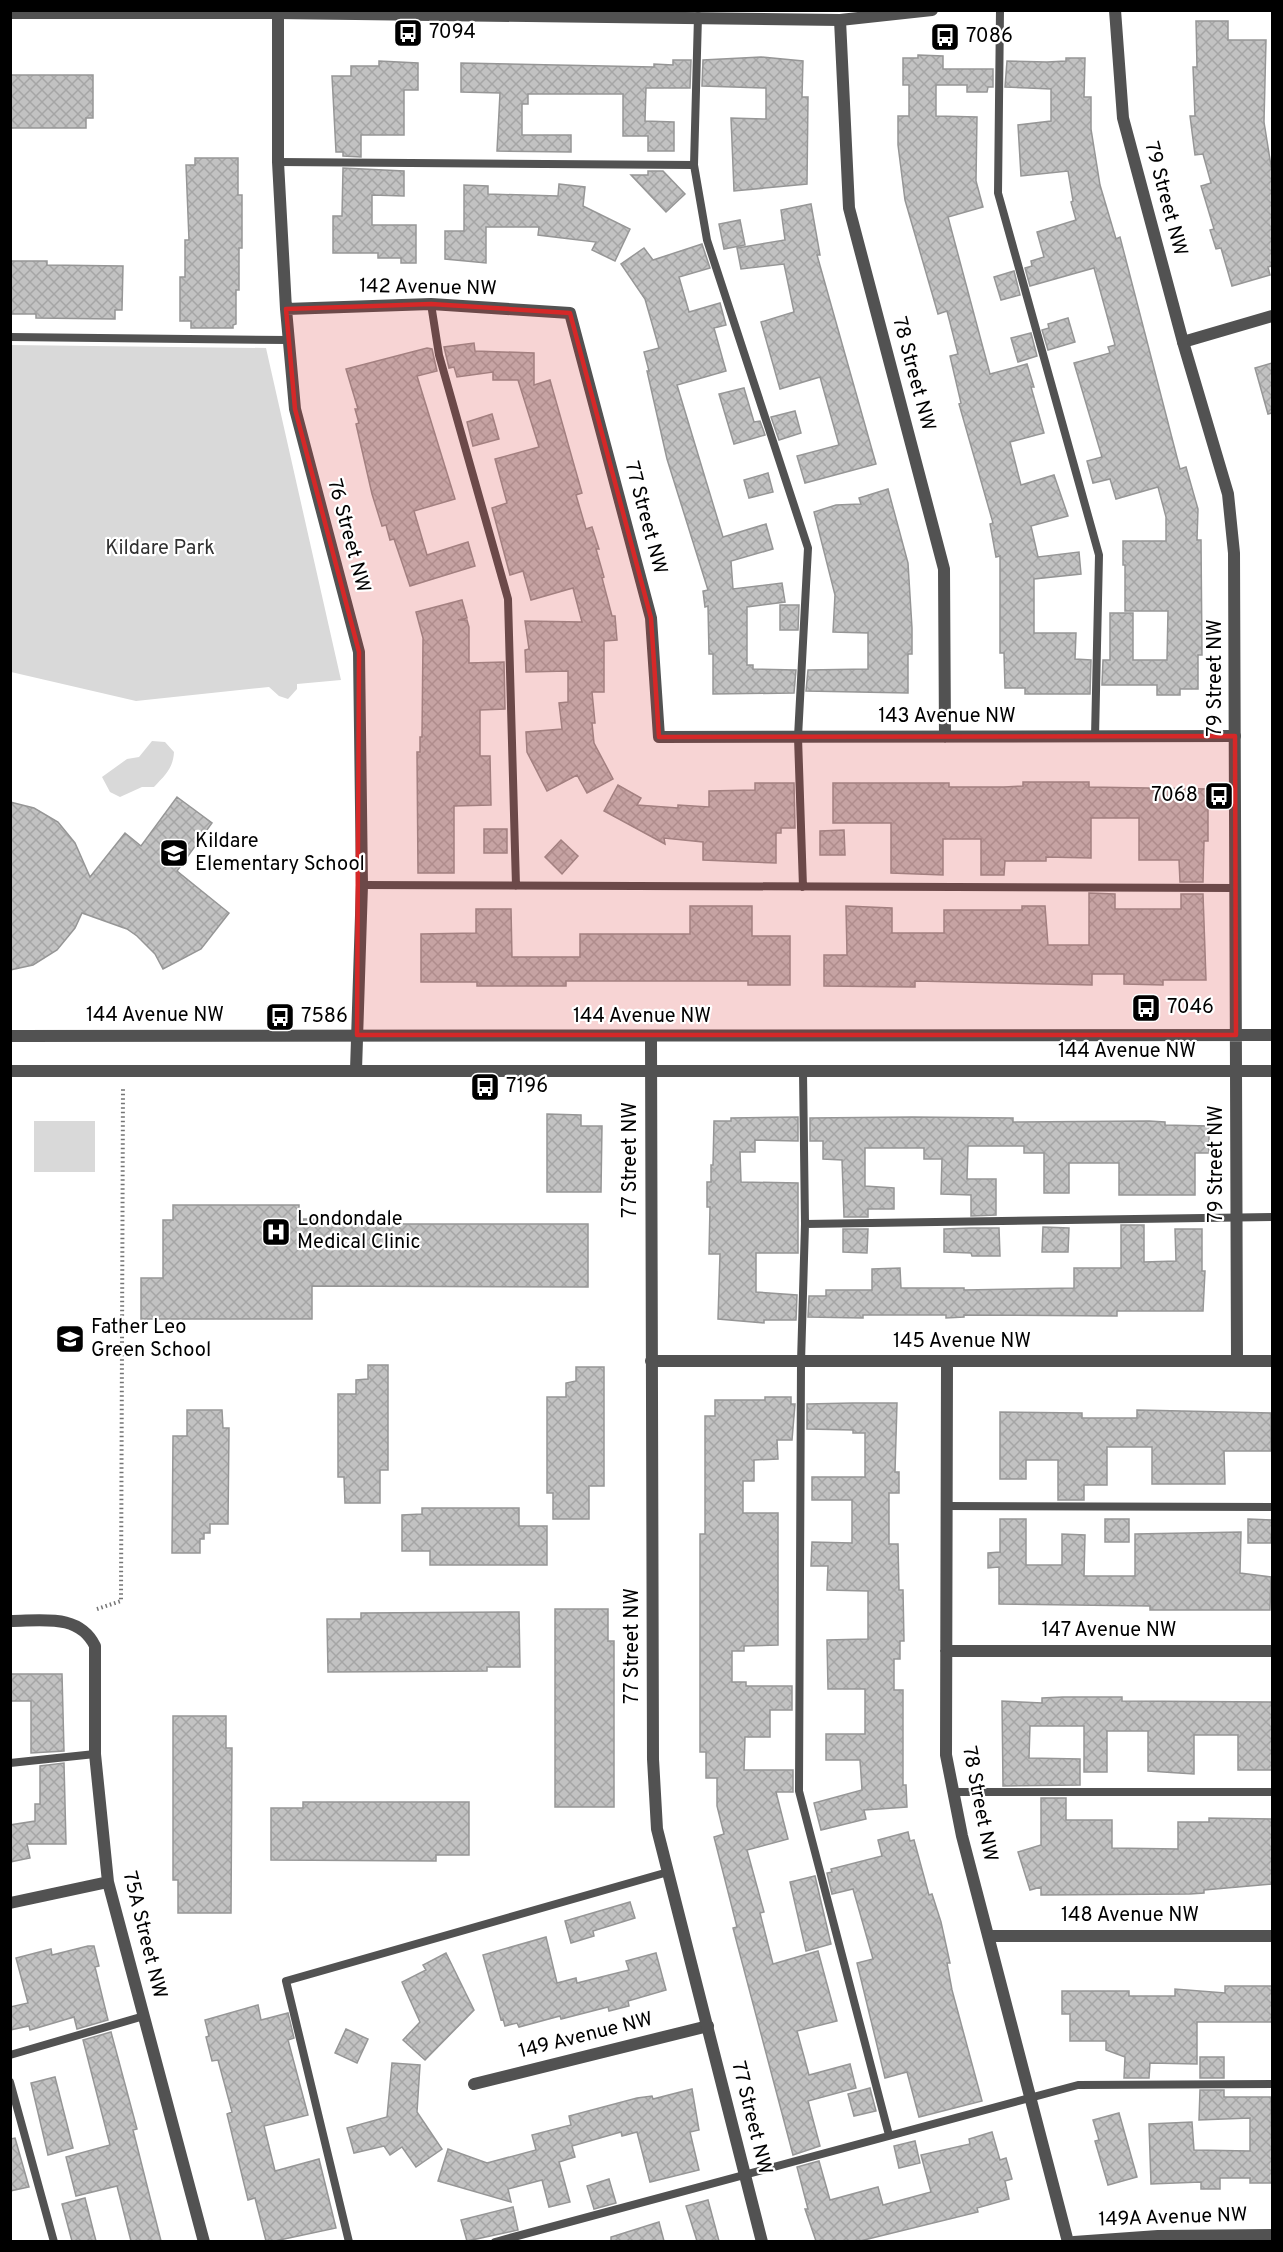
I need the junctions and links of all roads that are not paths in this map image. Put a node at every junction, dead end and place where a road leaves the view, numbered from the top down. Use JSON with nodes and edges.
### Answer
{"nodes":[{"id":1,"x":932,"y":10,"type":"edge"},
{"id":2,"x":1000,"y":10,"type":"edge"},
{"id":3,"x":1115,"y":10,"type":"edge"},
{"id":4,"x":10,"y":13,"type":"edge"},
{"id":5,"x":278,"y":13,"type":"junction"},
{"id":6,"x":698,"y":16,"type":"junction"},
{"id":7,"x":840,"y":20,"type":"junction"},
{"id":8,"x":278,"y":162,"type":"junction"},
{"id":9,"x":694,"y":165,"type":"junction"},
{"id":10,"x":431,"y":304,"type":"junction"},
{"id":11,"x":286,"y":309,"type":"junction"},
{"id":12,"x":570,"y":313,"type":"joint"},
{"id":13,"x":1272,"y":316,"type":"edge"},
{"id":14,"x":10,"y":337,"type":"edge"},
{"id":15,"x":288,"y":340,"type":"junction"},
{"id":16,"x":1183,"y":342,"type":"junction"},
{"id":17,"x":1235,"y":736,"type":"junction"},
{"id":18,"x":660,"y":737,"type":"joint"},
{"id":19,"x":798,"y":737,"type":"junction"},
{"id":20,"x":945,"y":737,"type":"junction"},
{"id":21,"x":1095,"y":737,"type":"junction"},
{"id":22,"x":362,"y":885,"type":"junction"},
{"id":23,"x":516,"y":886,"type":"junction"},
{"id":24,"x":803,"y":887,"type":"junction"},
{"id":25,"x":1236,"y":888,"type":"junction"},
{"id":26,"x":357,"y":1035,"type":"junction"},
{"id":27,"x":1236,"y":1035,"type":"junction"},
{"id":28,"x":1272,"y":1035,"type":"edge"},
{"id":29,"x":10,"y":1036,"type":"edge"},
{"id":30,"x":651,"y":1037,"type":"junction"},
{"id":31,"x":356,"y":1070,"type":"junction"},
{"id":32,"x":10,"y":1071,"type":"edge"},
{"id":33,"x":1236,"y":1071,"type":"junction"},
{"id":34,"x":1272,"y":1071,"type":"edge"},
{"id":35,"x":651,"y":1072,"type":"junction"},
{"id":36,"x":803,"y":1072,"type":"junction"},
{"id":37,"x":1237,"y":1217,"type":"junction"},
{"id":38,"x":1272,"y":1217,"type":"edge"},
{"id":39,"x":805,"y":1224,"type":"junction"},
{"id":40,"x":651,"y":1361,"type":"junction"},
{"id":41,"x":1237,"y":1361,"type":"junction"},
{"id":42,"x":1272,"y":1361,"type":"edge"},
{"id":43,"x":801,"y":1362,"type":"junction"},
{"id":44,"x":947,"y":1362,"type":"junction"},
{"id":45,"x":945,"y":1506,"type":"junction"},
{"id":46,"x":1272,"y":1507,"type":"edge"},
{"id":47,"x":10,"y":1621,"type":"edge"},
{"id":48,"x":946,"y":1651,"type":"junction"},
{"id":49,"x":1272,"y":1651,"type":"edge"},
{"id":50,"x":95,"y":1754,"type":"junction"},
{"id":51,"x":10,"y":1763,"type":"edge"},
{"id":52,"x":954,"y":1792,"type":"junction"},
{"id":53,"x":1272,"y":1792,"type":"edge"},
{"id":54,"x":668,"y":1872,"type":"junction"},
{"id":55,"x":108,"y":1882,"type":"junction"},
{"id":56,"x":10,"y":1903,"type":"edge"},
{"id":57,"x":988,"y":1936,"type":"junction"},
{"id":58,"x":1272,"y":1936,"type":"edge"},
{"id":59,"x":144,"y":2016,"type":"junction"},
{"id":60,"x":708,"y":2026,"type":"junction"},
{"id":61,"x":10,"y":2055,"type":"edge"},
{"id":62,"x":10,"y":2082,"type":"edge"},
{"id":63,"x":474,"y":2084,"type":"dead end"},
{"id":64,"x":1272,"y":2084,"type":"edge"},
{"id":65,"x":1030,"y":2097,"type":"junction"},
{"id":66,"x":889,"y":2135,"type":"junction"},
{"id":67,"x":745,"y":2174,"type":"junction"},
{"id":68,"x":1272,"y":2235,"type":"edge"},
{"id":69,"x":1235,"y":2238,"type":"edge"},
{"id":70,"x":54,"y":2241,"type":"edge"},
{"id":71,"x":204,"y":2241,"type":"edge"},
{"id":72,"x":349,"y":2241,"type":"edge"},
{"id":73,"x":495,"y":2241,"type":"edge"},
{"id":74,"x":762,"y":2241,"type":"edge"},
{"id":75,"x":1068,"y":2241,"type":"edge"},
{"id":76,"x":1074,"y":2241,"type":"edge"}],
"edges":[{"from":1,"to":7,"type":"street"},
{"from":2,"to":21,"type":"lane"},
{"from":3,"to":16,"type":"street","name":"79 Street NW"},
{"from":4,"to":5,"type":"street"},
{"from":5,"to":6,"type":"street"},
{"from":5,"to":8,"type":"street","name":"76 Street NW"},
{"from":6,"to":7,"type":"street"},
{"from":6,"to":9,"type":"lane"},
{"from":7,"to":20,"type":"street","name":"78 Street NW"},
{"from":8,"to":9,"type":"lane"},
{"from":8,"to":11,"type":"street","name":"76 Street NW"},
{"from":9,"to":19,"type":"lane"},
{"from":10,"to":11,"type":"street","name":"142 Avenue NW"},
{"from":10,"to":12,"type":"street","name":"142 Avenue NW"},
{"from":10,"to":23,"type":"lane"},
{"from":11,"to":15,"type":"street","name":"76 Street NW"},
{"from":12,"to":18,"type":"street","name":"77 Street NW"},
{"from":13,"to":16,"type":"street"},
{"from":14,"to":15,"type":"lane"},
{"from":15,"to":22,"type":"street","name":"76 Street NW"},
{"from":16,"to":17,"type":"street","name":"79 Street NW"},
{"from":17,"to":21,"type":"street","name":"143 Avenue NW"},
{"from":17,"to":25,"type":"street","name":"79 Street NW"},
{"from":18,"to":19,"type":"street","name":"143 Avenue NW"},
{"from":19,"to":20,"type":"street","name":"143 Avenue NW"},
{"from":19,"to":24,"type":"lane"},
{"from":20,"to":21,"type":"street","name":"143 Avenue NW"},
{"from":22,"to":23,"type":"lane"},
{"from":22,"to":26,"type":"street","name":"76 Street NW"},
{"from":23,"to":24,"type":"lane"},
{"from":24,"to":25,"type":"lane"},
{"from":25,"to":27,"type":"street","name":"79 Street NW"},
{"from":26,"to":29,"type":"street","name":"144 Avenue NW"},
{"from":26,"to":30,"type":"street","name":"144 Avenue NW"},
{"from":26,"to":31,"type":"street","name":"76 Street NW"},
{"from":27,"to":28,"type":"street","name":"144 Avenue NW"},
{"from":27,"to":30,"type":"street","name":"144 Avenue NW"},
{"from":27,"to":33,"type":"street","name":"79 Street NW"},
{"from":30,"to":35,"type":"street","name":"77 Street NW"},
{"from":31,"to":32,"type":"street","name":"144 Avenue NW"},
{"from":31,"to":35,"type":"street","name":"144 Avenue NW"},
{"from":33,"to":34,"type":"street","name":"144 Avenue NW"},
{"from":33,"to":36,"type":"street","name":"144 Avenue NW"},
{"from":33,"to":37,"type":"street","name":"79 Street NW"},
{"from":35,"to":36,"type":"street","name":"144 Avenue NW"},
{"from":35,"to":40,"type":"street","name":"77 Street NW"},
{"from":36,"to":39,"type":"lane"},
{"from":37,"to":38,"type":"lane"},
{"from":37,"to":39,"type":"lane"},
{"from":37,"to":41,"type":"street","name":"79 Street NW"},
{"from":39,"to":43,"type":"lane"},
{"from":40,"to":43,"type":"street","name":"145 Avenue NW"},
{"from":40,"to":54,"type":"street","name":"77 Street NW"},
{"from":41,"to":42,"type":"street","name":"145 Avenue NW"},
{"from":41,"to":44,"type":"street","name":"145 Avenue NW"},
{"from":43,"to":44,"type":"street","name":"145 Avenue NW"},
{"from":43,"to":66,"type":"lane"},
{"from":44,"to":45,"type":"street","name":"78 Street NW"},
{"from":45,"to":46,"type":"lane"},
{"from":45,"to":48,"type":"street","name":"78 Street NW"},
{"from":47,"to":50,"type":"street","name":"75A Street NW"},
{"from":48,"to":49,"type":"street","name":"147 Avenue NW"},
{"from":48,"to":52,"type":"street","name":"78 Street NW"},
{"from":50,"to":51,"type":"lane"},
{"from":50,"to":55,"type":"street","name":"75A Street NW"},
{"from":52,"to":53,"type":"lane"},
{"from":52,"to":57,"type":"street","name":"78 Street NW"},
{"from":54,"to":60,"type":"street","name":"77 Street NW"},
{"from":54,"to":72,"type":"lane"},
{"from":55,"to":56,"type":"street"},
{"from":55,"to":59,"type":"street","name":"75A Street NW"},
{"from":57,"to":58,"type":"street","name":"148 Avenue NW"},
{"from":57,"to":65,"type":"street","name":"78 Street NW"},
{"from":59,"to":61,"type":"lane"},
{"from":59,"to":71,"type":"street","name":"75A Street NW"},
{"from":60,"to":63,"type":"street","name":"149 Avenue NW"},
{"from":60,"to":67,"type":"street","name":"77 Street NW"},
{"from":62,"to":70,"type":"lane"},
{"from":64,"to":65,"type":"lane"},
{"from":65,"to":66,"type":"lane"},
{"from":65,"to":75,"type":"street","name":"78 Street NW"},
{"from":66,"to":67,"type":"lane"},
{"from":67,"to":73,"type":"lane"},
{"from":67,"to":74,"type":"street","name":"77 Street NW"},
{"from":68,"to":69,"type":"street","name":"149A Avenue NW"},
{"from":69,"to":76,"type":"street","name":"149A Avenue NW"}]}
